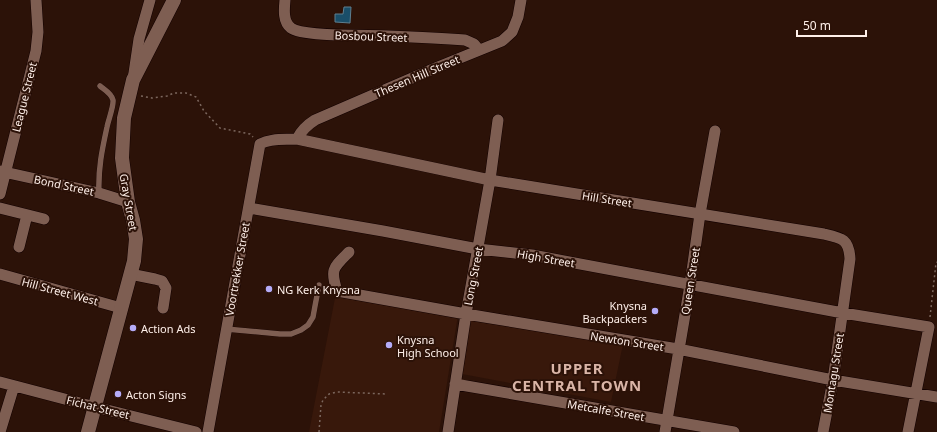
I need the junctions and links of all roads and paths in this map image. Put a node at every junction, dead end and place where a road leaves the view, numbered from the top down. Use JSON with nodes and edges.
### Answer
{"nodes":[{"id":1,"x":36,"y":0,"type":"edge"},
{"id":2,"x":150,"y":0,"type":"edge"},
{"id":3,"x":174,"y":0,"type":"edge"},
{"id":4,"x":285,"y":0,"type":"edge"},
{"id":5,"x":521,"y":0,"type":"edge"},
{"id":6,"x":479,"y":50,"type":"junction"},
{"id":7,"x":133,"y":80,"type":"junction"},
{"id":8,"x":100,"y":86,"type":"dead end"},
{"id":9,"x":129,"y":95,"type":"junction"},
{"id":10,"x":498,"y":120,"type":"dead end"},
{"id":11,"x":715,"y":131,"type":"dead end"},
{"id":12,"x":297,"y":139,"type":"junction"},
{"id":13,"x":260,"y":144,"type":"junction"},
{"id":14,"x":3,"y":172,"type":"edge"},
{"id":15,"x":490,"y":180,"type":"junction"},
{"id":16,"x":99,"y":193,"type":"junction"},
{"id":17,"x":0,"y":194,"type":"edge"},
{"id":18,"x":128,"y":202,"type":"junction"},
{"id":19,"x":0,"y":208,"type":"edge"},
{"id":20,"x":249,"y":208,"type":"junction"},
{"id":21,"x":700,"y":214,"type":"junction"},
{"id":22,"x":27,"y":215,"type":"junction"},
{"id":23,"x":44,"y":220,"type":"dead end"},
{"id":24,"x":20,"y":247,"type":"dead end"},
{"id":25,"x":478,"y":248,"type":"junction"},
{"id":26,"x":349,"y":252,"type":"dead end"},
{"id":27,"x":937,"y":262,"type":"edge"},
{"id":28,"x":0,"y":274,"type":"edge"},
{"id":29,"x":130,"y":274,"type":"junction"},
{"id":30,"x":319,"y":285,"type":"dead end"},
{"id":31,"x":690,"y":285,"type":"junction"},
{"id":32,"x":121,"y":308,"type":"junction"},
{"id":33,"x":164,"y":308,"type":"dead end"},
{"id":34,"x":843,"y":313,"type":"junction"},
{"id":35,"x":466,"y":314,"type":"junction"},
{"id":36,"x":929,"y":326,"type":"junction"},
{"id":37,"x":226,"y":329,"type":"junction"},
{"id":38,"x":678,"y":349,"type":"junction"},
{"id":39,"x":833,"y":380,"type":"junction"},
{"id":40,"x":0,"y":382,"type":"edge"},
{"id":41,"x":455,"y":384,"type":"junction"},
{"id":42,"x":14,"y":386,"type":"junction"},
{"id":43,"x":387,"y":394,"type":"dead end"},
{"id":44,"x":916,"y":394,"type":"junction"},
{"id":45,"x":937,"y":397,"type":"edge"},
{"id":46,"x":95,"y":407,"type":"junction"},
{"id":47,"x":667,"y":420,"type":"junction"},
{"id":48,"x":0,"y":432,"type":"edge"},
{"id":49,"x":88,"y":432,"type":"edge"},
{"id":50,"x":196,"y":432,"type":"edge"},
{"id":51,"x":208,"y":432,"type":"edge"},
{"id":52,"x":319,"y":432,"type":"edge"},
{"id":53,"x":448,"y":432,"type":"edge"},
{"id":54,"x":665,"y":432,"type":"edge"},
{"id":55,"x":734,"y":432,"type":"edge"},
{"id":56,"x":824,"y":432,"type":"edge"},
{"id":57,"x":908,"y":432,"type":"edge"}],
"edges":[{"from":1,"to":14,"type":"street","name":"League Street"},
{"from":2,"to":7,"type":"street"},
{"from":3,"to":7,"type":"street","name":"Gray Street"},
{"from":4,"to":6,"type":"street","name":"Bosbou Street"},
{"from":5,"to":6,"type":"street","name":"Thesen Hill Street"},
{"from":6,"to":12,"type":"street","name":"Thesen Hill Street"},
{"from":7,"to":9,"type":"street","name":"Gray Street"},
{"from":8,"to":16,"type":"lane"},
{"from":9,"to":13,"type":"path"},
{"from":9,"to":18,"type":"street","name":"Gray Street"},
{"from":10,"to":15,"type":"street","name":"Long Street"},
{"from":11,"to":21,"type":"street","name":"Queen Street"},
{"from":12,"to":13,"type":"street"},
{"from":12,"to":15,"type":"street","name":"Hill Street"},
{"from":13,"to":20,"type":"street","name":"Voortrekker Street"},
{"from":14,"to":16,"type":"street","name":"Bond Street"},
{"from":14,"to":17,"type":"street","name":"League Street"},
{"from":15,"to":21,"type":"street","name":"Hill Street"},
{"from":15,"to":25,"type":"street","name":"Long Street"},
{"from":16,"to":18,"type":"street","name":"Bond Street"},
{"from":18,"to":29,"type":"street","name":"Gray Street"},
{"from":19,"to":22,"type":"street"},
{"from":20,"to":25,"type":"street","name":"High Street"},
{"from":20,"to":37,"type":"street","name":"Voortrekker Street"},
{"from":21,"to":31,"type":"street","name":"Queen Street"},
{"from":21,"to":34,"type":"street","name":"Hill Street"},
{"from":22,"to":23,"type":"street"},
{"from":22,"to":24,"type":"street"},
{"from":25,"to":31,"type":"street","name":"High Street"},
{"from":25,"to":35,"type":"street","name":"Long Street"},
{"from":26,"to":35,"type":"street","name":"Newton Street"},
{"from":27,"to":36,"type":"path"},
{"from":28,"to":32,"type":"street","name":"Hill Street West"},
{"from":29,"to":32,"type":"street","name":"Gray Street"},
{"from":29,"to":33,"type":"street"},
{"from":30,"to":37,"type":"lane"},
{"from":31,"to":34,"type":"street","name":"High Street"},
{"from":31,"to":38,"type":"street","name":"Queen Street"},
{"from":32,"to":46,"type":"street","name":"Gray Street"},
{"from":34,"to":36,"type":"street","name":"High Street"},
{"from":34,"to":39,"type":"street","name":"Montagu Street"},
{"from":35,"to":38,"type":"street","name":"Newton Street"},
{"from":35,"to":41,"type":"street","name":"Long Street"},
{"from":36,"to":44,"type":"street"},
{"from":37,"to":51,"type":"street","name":"Voortrekker Street"},
{"from":38,"to":39,"type":"street","name":"Newton Street"},
{"from":38,"to":47,"type":"street","name":"Queen Street"},
{"from":39,"to":44,"type":"street","name":"Newton Street"},
{"from":39,"to":56,"type":"street","name":"Montagu Street"},
{"from":40,"to":42,"type":"street","name":"Fichat Street"},
{"from":41,"to":47,"type":"street","name":"Metcalfe Street"},
{"from":41,"to":53,"type":"street","name":"Long Street"},
{"from":42,"to":46,"type":"street","name":"Fichat Street"},
{"from":42,"to":48,"type":"street"},
{"from":43,"to":52,"type":"path"},
{"from":44,"to":45,"type":"street","name":"Newton Street"},
{"from":44,"to":57,"type":"street"},
{"from":46,"to":49,"type":"street","name":"Gray Street"},
{"from":46,"to":50,"type":"street","name":"Fichat Street"},
{"from":47,"to":54,"type":"street","name":"Queen Street"},
{"from":47,"to":55,"type":"street","name":"Metcalfe Street"}]}
